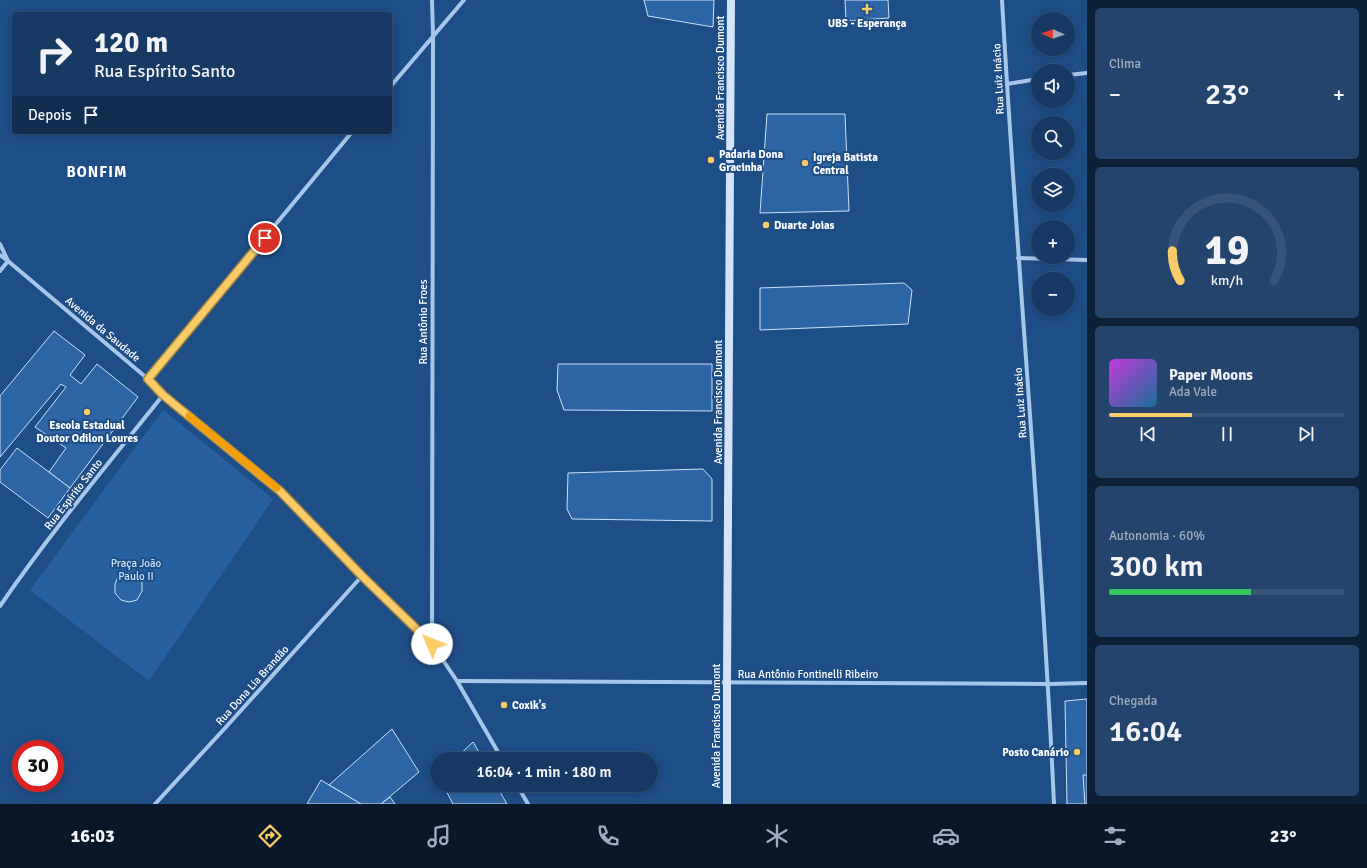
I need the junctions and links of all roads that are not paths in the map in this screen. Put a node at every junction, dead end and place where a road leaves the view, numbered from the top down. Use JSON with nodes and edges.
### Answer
{"nodes":[{"id":1,"x":432,"y":0,"type":"edge"},
{"id":2,"x":464,"y":0,"type":"edge"},
{"id":3,"x":731,"y":0,"type":"edge"},
{"id":4,"x":1002,"y":0,"type":"edge"},
{"id":5,"x":432,"y":35,"type":"junction"},
{"id":6,"x":1087,"y":73,"type":"edge"},
{"id":7,"x":1075,"y":74,"type":"edge"},
{"id":8,"x":1031,"y":80,"type":"edge"},
{"id":9,"x":1007,"y":84,"type":"junction"},
{"id":10,"x":392,"y":85,"type":"edge"},
{"id":11,"x":350,"y":134,"type":"edge"},
{"id":12,"x":0,"y":244,"type":"edge"},
{"id":13,"x":0,"y":255,"type":"edge"},
{"id":14,"x":1018,"y":258,"type":"junction"},
{"id":15,"x":1087,"y":260,"type":"edge"},
{"id":16,"x":8,"y":261,"type":"junction"},
{"id":17,"x":0,"y":271,"type":"edge"},
{"id":18,"x":148,"y":379,"type":"junction"},
{"id":19,"x":163,"y":395,"type":"junction"},
{"id":20,"x":362,"y":576,"type":"junction"},
{"id":21,"x":0,"y":606,"type":"edge"},
{"id":22,"x":432,"y":644,"type":"junction"},
{"id":23,"x":457,"y":681,"type":"junction"},
{"id":24,"x":727,"y":683,"type":"junction"},
{"id":25,"x":1087,"y":683,"type":"edge"},
{"id":26,"x":1049,"y":684,"type":"junction"},
{"id":27,"x":498,"y":752,"type":"edge"},
{"id":28,"x":521,"y":792,"type":"edge"},
{"id":29,"x":155,"y":804,"type":"edge"},
{"id":30,"x":528,"y":804,"type":"edge"},
{"id":31,"x":727,"y":804,"type":"edge"},
{"id":32,"x":1054,"y":804,"type":"edge"}],
"edges":[{"from":1,"to":5,"type":"street","name":"Rua Antônio Froes"},
{"from":2,"to":5,"type":"street"},
{"from":3,"to":24,"type":"street","name":"Avenida Francisco Dumont"},
{"from":4,"to":9,"type":"street","name":"Rua Luiz Inácio"},
{"from":5,"to":10,"type":"street"},
{"from":5,"to":22,"type":"street","name":"Rua Antônio Froes"},
{"from":6,"to":7,"type":"street"},
{"from":8,"to":9,"type":"street"},
{"from":9,"to":14,"type":"street","name":"Rua Luiz Inácio"},
{"from":11,"to":18,"type":"street"},
{"from":12,"to":16,"type":"street","name":"Avenida da Saudade"},
{"from":13,"to":16,"type":"street"},
{"from":14,"to":15,"type":"street"},
{"from":14,"to":26,"type":"street","name":"Rua Luiz Inácio"},
{"from":16,"to":17,"type":"street"},
{"from":16,"to":18,"type":"street","name":"Avenida da Saudade"},
{"from":18,"to":19,"type":"street","name":"Avenida da Saudade"},
{"from":19,"to":20,"type":"street","name":"Avenida da Saudade"},
{"from":19,"to":21,"type":"street","name":"Rua Espírito Santo"},
{"from":20,"to":22,"type":"street","name":"Avenida da Saudade"},
{"from":20,"to":29,"type":"street","name":"Rua Dona Lia Brandão"},
{"from":22,"to":23,"type":"street","name":"Avenida da Saudade"},
{"from":23,"to":24,"type":"street","name":"Rua Antônio Fontinelli Ribeiro"},
{"from":23,"to":27,"type":"street","name":"Avenida da Saudade"},
{"from":24,"to":26,"type":"street","name":"Rua Antônio Fontinelli Ribeiro"},
{"from":24,"to":31,"type":"street","name":"Avenida Francisco Dumont"},
{"from":25,"to":26,"type":"street","name":"Rua Antônio Fontinelli Ribeiro"},
{"from":26,"to":32,"type":"street","name":"Rua Luiz Inácio"},
{"from":28,"to":30,"type":"street"}]}
